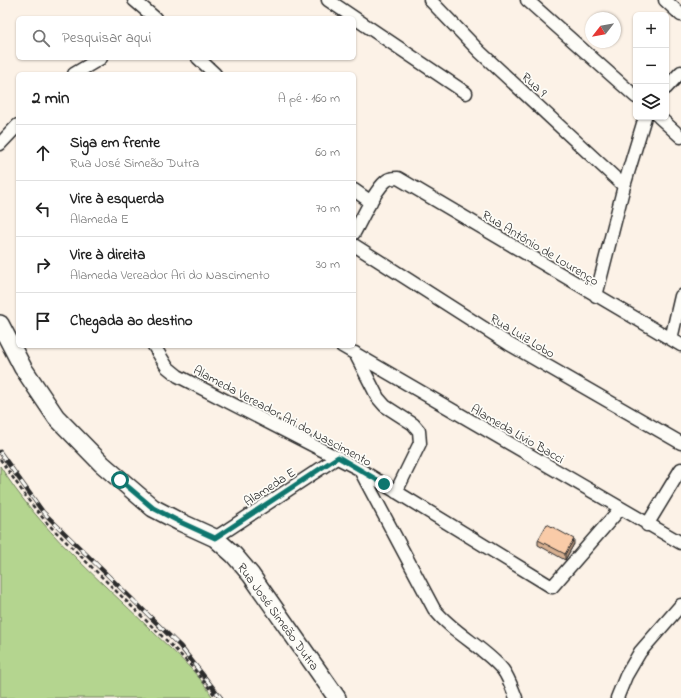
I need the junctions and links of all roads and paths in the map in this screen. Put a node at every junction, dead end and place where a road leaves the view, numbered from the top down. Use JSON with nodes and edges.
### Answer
{"nodes":[{"id":1,"x":134,"y":0,"type":"edge"},
{"id":2,"x":328,"y":0,"type":"edge"},
{"id":3,"x":430,"y":0,"type":"edge"},
{"id":4,"x":527,"y":0,"type":"edge"},
{"id":5,"x":666,"y":0,"type":"edge"},
{"id":6,"x":681,"y":15,"type":"edge"},
{"id":7,"x":154,"y":16,"type":"edge"},
{"id":8,"x":352,"y":16,"type":"edge"},
{"id":9,"x":356,"y":19,"type":"edge"},
{"id":10,"x":98,"y":60,"type":"edge"},
{"id":11,"x":200,"y":60,"type":"edge"},
{"id":12,"x":77,"y":72,"type":"edge"},
{"id":13,"x":213,"y":72,"type":"edge"},
{"id":14,"x":681,"y":72,"type":"edge"},
{"id":15,"x":669,"y":85,"type":"edge"},
{"id":16,"x":466,"y":93,"type":"dead end"},
{"id":17,"x":633,"y":94,"type":"edge"},
{"id":18,"x":644,"y":120,"type":"edge"},
{"id":19,"x":662,"y":120,"type":"edge"},
{"id":20,"x":16,"y":126,"type":"edge"},
{"id":21,"x":681,"y":137,"type":"edge"},
{"id":22,"x":0,"y":144,"type":"edge"},
{"id":23,"x":624,"y":186,"type":"junction"},
{"id":24,"x":356,"y":191,"type":"edge"},
{"id":25,"x":371,"y":202,"type":"junction"},
{"id":26,"x":356,"y":229,"type":"edge"},
{"id":27,"x":356,"y":246,"type":"edge"},
{"id":28,"x":596,"y":296,"type":"junction"},
{"id":29,"x":681,"y":296,"type":"edge"},
{"id":30,"x":0,"y":324,"type":"edge"},
{"id":31,"x":676,"y":342,"type":"edge"},
{"id":32,"x":155,"y":348,"type":"edge"},
{"id":33,"x":346,"y":348,"type":"edge"},
{"id":34,"x":355,"y":353,"type":"junction"},
{"id":35,"x":681,"y":443,"type":"edge"},
{"id":36,"x":338,"y":457,"type":"junction"},
{"id":37,"x":0,"y":459,"type":"edge"},
{"id":38,"x":359,"y":469,"type":"junction"},
{"id":39,"x":681,"y":469,"type":"edge"},
{"id":40,"x":396,"y":492,"type":"junction"},
{"id":41,"x":620,"y":509,"type":"junction"},
{"id":42,"x":647,"y":525,"type":"junction"},
{"id":43,"x":215,"y":538,"type":"junction"},
{"id":44,"x":681,"y":543,"type":"edge"},
{"id":45,"x":681,"y":605,"type":"edge"},
{"id":46,"x":217,"y":698,"type":"edge"},
{"id":47,"x":337,"y":698,"type":"edge"},
{"id":48,"x":516,"y":698,"type":"edge"},
{"id":49,"x":617,"y":698,"type":"edge"}],
"edges":[{"from":1,"to":7,"type":"street"},
{"from":2,"to":8,"type":"street"},
{"from":3,"to":23,"type":"street","name":"Rua 9"},
{"from":4,"to":17,"type":"street"},
{"from":5,"to":6,"type":"street"},
{"from":9,"to":16,"type":"street"},
{"from":10,"to":12,"type":"street"},
{"from":11,"to":13,"type":"street"},
{"from":14,"to":15,"type":"street"},
{"from":18,"to":23,"type":"street"},
{"from":19,"to":21,"type":"street"},
{"from":20,"to":22,"type":"street"},
{"from":23,"to":28,"type":"street"},
{"from":24,"to":25,"type":"street"},
{"from":25,"to":26,"type":"street"},
{"from":25,"to":28,"type":"street","name":"Rua Antônio de Lourenço"},
{"from":27,"to":35,"type":"street","name":"Rua Luiz Lobo"},
{"from":28,"to":31,"type":"street","name":"Rua Antônio de Lourenço"},
{"from":29,"to":31,"type":"street"},
{"from":30,"to":43,"type":"main road","name":"Rua José Simeão Dutra"},
{"from":32,"to":36,"type":"street","name":"Alameda Vereador Ari do Nascimento"},
{"from":33,"to":34,"type":"street","name":"Alameda Lívio Bacci"},
{"from":34,"to":40,"type":"street"},
{"from":34,"to":41,"type":"street","name":"Alameda Lívio Bacci"},
{"from":36,"to":38,"type":"street","name":"Alameda Vereador Ari do Nascimento"},
{"from":36,"to":43,"type":"street","name":"Alameda E"},
{"from":37,"to":46,"type":"path"},
{"from":38,"to":40,"type":"street","name":"Alameda Vereador Ari do Nascimento"},
{"from":38,"to":48,"type":"street"},
{"from":39,"to":42,"type":"street"},
{"from":40,"to":41,"type":"street","name":"Alameda Vereador Ari do Nascimento"},
{"from":41,"to":42,"type":"street","name":"Alameda Lívio Bacci"},
{"from":42,"to":44,"type":"street","name":"Alameda Lívio Bacci"},
{"from":43,"to":47,"type":"main road","name":"Rua José Simeão Dutra"},
{"from":45,"to":49,"type":"street"}]}
